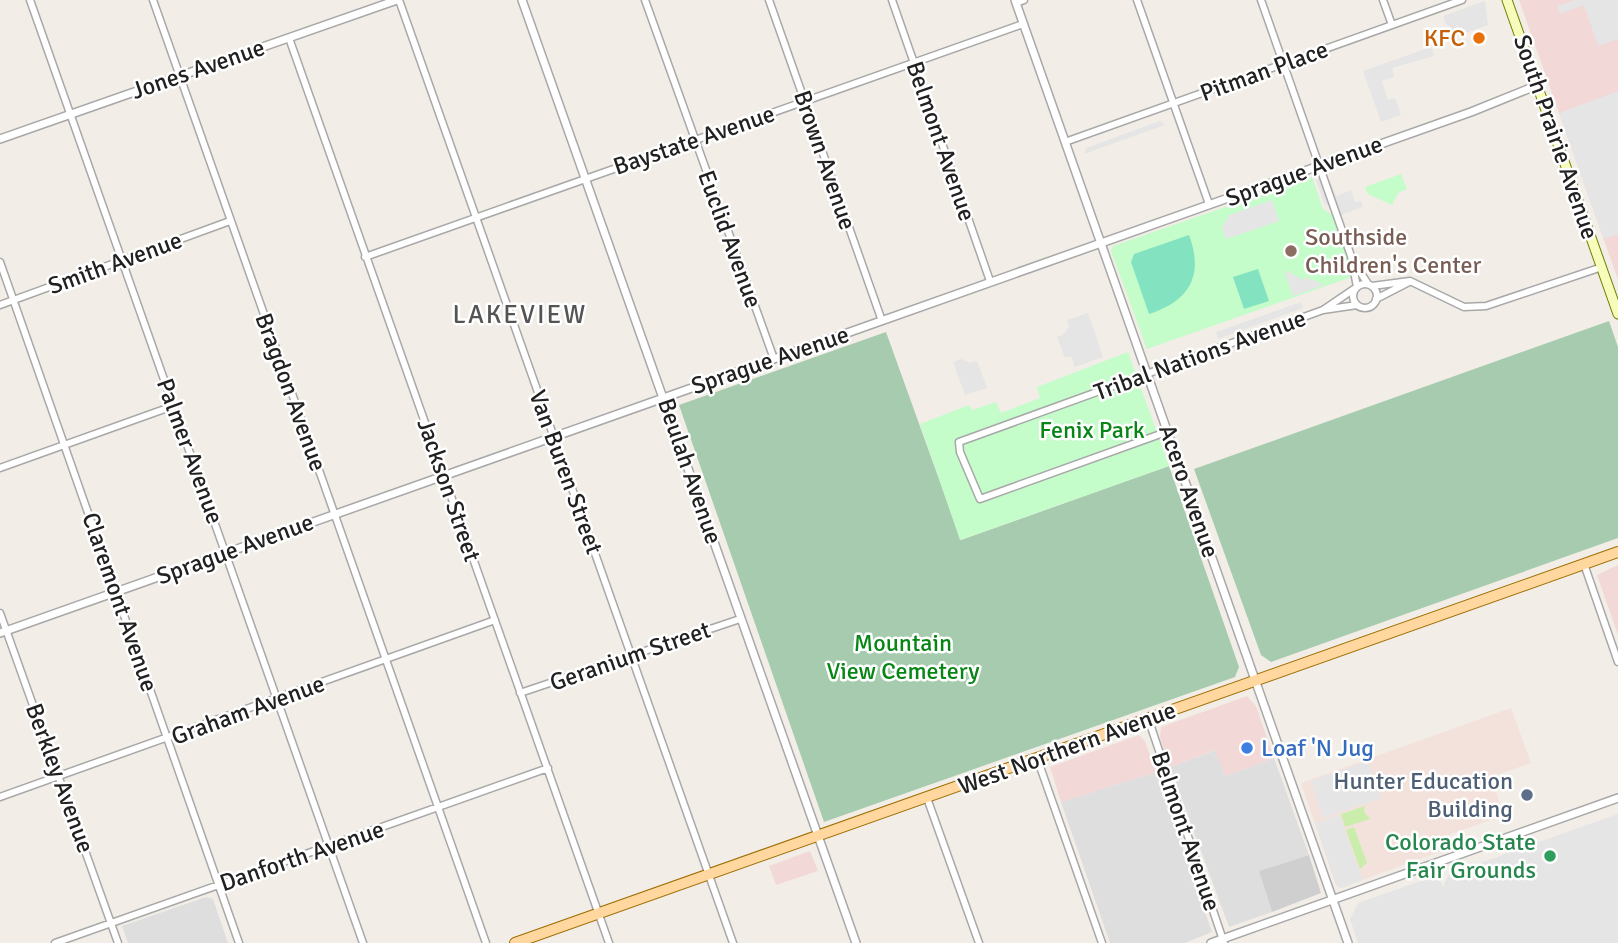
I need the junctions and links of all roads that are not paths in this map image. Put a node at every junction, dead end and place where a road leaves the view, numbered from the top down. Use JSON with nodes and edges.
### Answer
{"nodes":[{"id":1,"x":30,"y":0,"type":"edge"},
{"id":2,"x":153,"y":0,"type":"edge"},
{"id":3,"x":398,"y":0,"type":"edge"},
{"id":4,"x":522,"y":0,"type":"edge"},
{"id":5,"x":645,"y":0,"type":"edge"},
{"id":6,"x":769,"y":0,"type":"edge"},
{"id":7,"x":892,"y":0,"type":"edge"},
{"id":8,"x":1137,"y":0,"type":"edge"},
{"id":9,"x":1261,"y":0,"type":"edge"},
{"id":10,"x":1383,"y":0,"type":"edge"},
{"id":11,"x":1462,"y":0,"type":"edge"},
{"id":12,"x":1507,"y":0,"type":"edge"},
{"id":13,"x":1018,"y":1,"type":"edge"},
{"id":14,"x":1023,"y":24,"type":"junction"},
{"id":15,"x":1392,"y":25,"type":"junction"},
{"id":16,"x":289,"y":38,"type":"junction"},
{"id":17,"x":914,"y":62,"type":"junction"},
{"id":18,"x":1284,"y":63,"type":"junction"},
{"id":19,"x":179,"y":75,"type":"junction"},
{"id":20,"x":1538,"y":85,"type":"junction"},
{"id":21,"x":804,"y":101,"type":"junction"},
{"id":22,"x":1173,"y":103,"type":"junction"},
{"id":23,"x":69,"y":114,"type":"junction"},
{"id":24,"x":0,"y":139,"type":"edge"},
{"id":25,"x":694,"y":141,"type":"junction"},
{"id":26,"x":1065,"y":142,"type":"junction"},
{"id":27,"x":1319,"y":165,"type":"junction"},
{"id":28,"x":586,"y":178,"type":"junction"},
{"id":29,"x":1209,"y":204,"type":"junction"},
{"id":30,"x":476,"y":218,"type":"junction"},
{"id":31,"x":230,"y":221,"type":"junction"},
{"id":32,"x":1101,"y":243,"type":"junction"},
{"id":33,"x":1351,"y":256,"type":"junction"},
{"id":34,"x":365,"y":257,"type":"junction"},
{"id":35,"x":123,"y":261,"type":"junction"},
{"id":36,"x":0,"y":262,"type":"edge"},
{"id":37,"x":1602,"y":267,"type":"junction"},
{"id":38,"x":990,"y":281,"type":"junction"},
{"id":39,"x":1410,"y":281,"type":"junction"},
{"id":40,"x":1370,"y":285,"type":"junction"},
{"id":41,"x":1355,"y":288,"type":"junction"},
{"id":42,"x":1615,"y":295,"type":"edge"},
{"id":43,"x":1377,"y":299,"type":"junction"},
{"id":44,"x":14,"y":300,"type":"junction"},
{"id":45,"x":0,"y":305,"type":"edge"},
{"id":46,"x":1357,"y":305,"type":"junction"},
{"id":47,"x":1323,"y":310,"type":"junction"},
{"id":48,"x":1618,"y":314,"type":"edge"},
{"id":49,"x":882,"y":321,"type":"junction"},
{"id":50,"x":774,"y":359,"type":"junction"},
{"id":51,"x":1147,"y":372,"type":"junction"},
{"id":52,"x":665,"y":398,"type":"junction"},
{"id":53,"x":173,"y":406,"type":"junction"},
{"id":54,"x":1169,"y":431,"type":"junction"},
{"id":55,"x":553,"y":437,"type":"junction"},
{"id":56,"x":66,"y":446,"type":"junction"},
{"id":57,"x":0,"y":468,"type":"edge"},
{"id":58,"x":445,"y":475,"type":"junction"},
{"id":59,"x":335,"y":514,"type":"junction"},
{"id":60,"x":226,"y":552,"type":"junction"},
{"id":61,"x":1618,"y":552,"type":"edge"},
{"id":62,"x":1584,"y":564,"type":"junction"},
{"id":63,"x":115,"y":592,"type":"junction"},
{"id":64,"x":0,"y":613,"type":"edge"},
{"id":65,"x":740,"y":619,"type":"junction"},
{"id":66,"x":495,"y":620,"type":"junction"},
{"id":67,"x":3,"y":632,"type":"edge"},
{"id":68,"x":632,"y":656,"type":"junction"},
{"id":69,"x":387,"y":659,"type":"junction"},
{"id":70,"x":1618,"y":662,"type":"edge"},
{"id":71,"x":1255,"y":680,"type":"junction"},
{"id":72,"x":520,"y":693,"type":"junction"},
{"id":73,"x":277,"y":699,"type":"junction"},
{"id":74,"x":1148,"y":718,"type":"junction"},
{"id":75,"x":169,"y":738,"type":"junction"},
{"id":76,"x":1037,"y":758,"type":"junction"},
{"id":77,"x":548,"y":768,"type":"junction"},
{"id":78,"x":59,"y":776,"type":"junction"},
{"id":79,"x":0,"y":797,"type":"edge"},
{"id":80,"x":927,"y":798,"type":"junction"},
{"id":81,"x":1618,"y":798,"type":"edge"},
{"id":82,"x":439,"y":808,"type":"junction"},
{"id":83,"x":819,"y":835,"type":"junction"},
{"id":84,"x":330,"y":847,"type":"junction"},
{"id":85,"x":709,"y":875,"type":"junction"},
{"id":86,"x":219,"y":884,"type":"junction"},
{"id":87,"x":1332,"y":900,"type":"junction"},
{"id":88,"x":598,"y":914,"type":"junction"},
{"id":89,"x":112,"y":922,"type":"junction"},
{"id":90,"x":1224,"y":941,"type":"edge"},
{"id":91,"x":55,"y":943,"type":"edge"},
{"id":92,"x":118,"y":943,"type":"edge"},
{"id":93,"x":239,"y":943,"type":"edge"},
{"id":94,"x":363,"y":943,"type":"edge"},
{"id":95,"x":486,"y":943,"type":"edge"},
{"id":96,"x":515,"y":943,"type":"edge"},
{"id":97,"x":609,"y":943,"type":"edge"},
{"id":98,"x":733,"y":943,"type":"edge"},
{"id":99,"x":856,"y":943,"type":"edge"},
{"id":100,"x":979,"y":943,"type":"edge"},
{"id":101,"x":1102,"y":943,"type":"edge"},
{"id":102,"x":1211,"y":943,"type":"edge"},
{"id":103,"x":1348,"y":943,"type":"edge"}],
"edges":[{"from":1,"to":23,"type":"street","name":"Palmer Avenue"},
{"from":2,"to":19,"type":"street","name":"Bragdon Avenue"},
{"from":3,"to":16,"type":"street","name":"Jones Avenue"},
{"from":3,"to":30,"type":"street","name":"Van Buren Street"},
{"from":4,"to":28,"type":"street","name":"Beulah Avenue"},
{"from":5,"to":25,"type":"street","name":"Euclid Avenue"},
{"from":6,"to":21,"type":"street","name":"Brown Avenue"},
{"from":7,"to":17,"type":"street","name":"Belmont Avenue"},
{"from":8,"to":22,"type":"street"},
{"from":9,"to":18,"type":"street"},
{"from":10,"to":15,"type":"street"},
{"from":11,"to":15,"type":"street","name":"Pitman Place"},
{"from":12,"to":20,"type":"main road","name":"South Prairie Avenue"},
{"from":13,"to":14,"type":"street","name":"Acero Avenue"},
{"from":14,"to":17,"type":"street","name":"Baystate Avenue"},
{"from":14,"to":26,"type":"street","name":"Acero Avenue"},
{"from":15,"to":18,"type":"street","name":"Pitman Place"},
{"from":16,"to":19,"type":"street","name":"Jones Avenue"},
{"from":16,"to":34,"type":"street","name":"Jackson Street"},
{"from":17,"to":21,"type":"street","name":"Baystate Avenue"},
{"from":17,"to":38,"type":"street","name":"Belmont Avenue"},
{"from":18,"to":22,"type":"street","name":"Pitman Place"},
{"from":18,"to":27,"type":"street"},
{"from":19,"to":23,"type":"street","name":"Jones Avenue"},
{"from":19,"to":31,"type":"street","name":"Bragdon Avenue"},
{"from":20,"to":27,"type":"street","name":"Sprague Avenue"},
{"from":20,"to":37,"type":"main road","name":"South Prairie Avenue"},
{"from":21,"to":25,"type":"street","name":"Baystate Avenue"},
{"from":21,"to":49,"type":"street","name":"Brown Avenue"},
{"from":22,"to":26,"type":"street","name":"Pitman Place"},
{"from":22,"to":29,"type":"street"},
{"from":23,"to":24,"type":"street","name":"Jones Avenue"},
{"from":23,"to":35,"type":"street","name":"Palmer Avenue"},
{"from":25,"to":28,"type":"street","name":"Baystate Avenue"},
{"from":25,"to":50,"type":"street","name":"Euclid Avenue"},
{"from":26,"to":32,"type":"street","name":"Acero Avenue"},
{"from":27,"to":29,"type":"street","name":"Sprague Avenue"},
{"from":27,"to":33,"type":"street"},
{"from":28,"to":30,"type":"street","name":"Baystate Avenue"},
{"from":28,"to":52,"type":"street","name":"Beulah Avenue"},
{"from":29,"to":32,"type":"street","name":"Sprague Avenue"},
{"from":30,"to":34,"type":"street","name":"Baystate Avenue"},
{"from":30,"to":55,"type":"street","name":"Van Buren Street"},
{"from":31,"to":35,"type":"street","name":"Smith Avenue"},
{"from":31,"to":59,"type":"street","name":"Bragdon Avenue"},
{"from":32,"to":38,"type":"street","name":"Sprague Avenue"},
{"from":32,"to":51,"type":"street","name":"Acero Avenue"},
{"from":33,"to":40,"type":"street"},
{"from":33,"to":41,"type":"street"},
{"from":34,"to":58,"type":"street","name":"Jackson Street"},
{"from":35,"to":44,"type":"street","name":"Smith Avenue"},
{"from":35,"to":53,"type":"street","name":"Palmer Avenue"},
{"from":36,"to":44,"type":"street","name":"Claremont Avenue"},
{"from":37,"to":39,"type":"street"},
{"from":37,"to":42,"type":"main road","name":"South Prairie Avenue"},
{"from":38,"to":49,"type":"street","name":"Sprague Avenue"},
{"from":39,"to":40,"type":"street"},
{"from":39,"to":43,"type":"street"},
{"from":40,"to":41,"type":"street"},
{"from":40,"to":43,"type":"street"},
{"from":41,"to":46,"type":"street"},
{"from":41,"to":47,"type":"street"},
{"from":42,"to":48,"type":"main road","name":"South Prairie Avenue"},
{"from":43,"to":46,"type":"street"},
{"from":44,"to":45,"type":"street","name":"Smith Avenue"},
{"from":44,"to":56,"type":"street","name":"Claremont Avenue"},
{"from":46,"to":47,"type":"street"},
{"from":47,"to":51,"type":"street","name":"Tribal Nations Avenue"},
{"from":49,"to":50,"type":"street","name":"Sprague Avenue"},
{"from":50,"to":52,"type":"street","name":"Sprague Avenue"},
{"from":51,"to":54,"type":"street","name":"Acero Avenue"},
{"from":51,"to":54,"type":"street","name":"Tribal Nations Avenue"},
{"from":52,"to":55,"type":"street","name":"Sprague Avenue"},
{"from":52,"to":65,"type":"street","name":"Beulah Avenue"},
{"from":53,"to":56,"type":"street"},
{"from":53,"to":60,"type":"street","name":"Palmer Avenue"},
{"from":54,"to":71,"type":"street","name":"Acero Avenue"},
{"from":55,"to":58,"type":"street","name":"Sprague Avenue"},
{"from":55,"to":68,"type":"street","name":"Van Buren Street"},
{"from":56,"to":57,"type":"street"},
{"from":56,"to":63,"type":"street","name":"Claremont Avenue"},
{"from":58,"to":59,"type":"street","name":"Sprague Avenue"},
{"from":58,"to":66,"type":"street","name":"Jackson Street"},
{"from":59,"to":60,"type":"street","name":"Sprague Avenue"},
{"from":59,"to":69,"type":"street","name":"Bragdon Avenue"},
{"from":60,"to":63,"type":"street","name":"Sprague Avenue"},
{"from":60,"to":73,"type":"street","name":"Palmer Avenue"},
{"from":61,"to":62,"type":"main road","name":"West Northern Avenue"},
{"from":62,"to":70,"type":"street"},
{"from":62,"to":71,"type":"main road","name":"West Northern Avenue"},
{"from":63,"to":67,"type":"street","name":"Sprague Avenue"},
{"from":63,"to":75,"type":"street","name":"Claremont Avenue"},
{"from":64,"to":67,"type":"street","name":"Berkley Avenue"},
{"from":65,"to":68,"type":"street","name":"Geranium Street"},
{"from":65,"to":83,"type":"street","name":"Beulah Avenue"},
{"from":66,"to":69,"type":"street","name":"Graham Avenue"},
{"from":66,"to":72,"type":"street","name":"Jackson Street"},
{"from":67,"to":78,"type":"street","name":"Berkley Avenue"},
{"from":68,"to":72,"type":"street","name":"Geranium Street"},
{"from":68,"to":85,"type":"street","name":"Van Buren Street"},
{"from":69,"to":73,"type":"street","name":"Graham Avenue"},
{"from":69,"to":82,"type":"street","name":"Bragdon Avenue"},
{"from":71,"to":74,"type":"main road","name":"West Northern Avenue"},
{"from":71,"to":87,"type":"street","name":"Acero Avenue"},
{"from":72,"to":77,"type":"street","name":"Jackson Street"},
{"from":73,"to":75,"type":"street","name":"Graham Avenue"},
{"from":73,"to":84,"type":"street","name":"Palmer Avenue"},
{"from":74,"to":76,"type":"main road","name":"West Northern Avenue"},
{"from":74,"to":90,"type":"street","name":"Belmont Avenue"},
{"from":75,"to":78,"type":"street","name":"Graham Avenue"},
{"from":75,"to":86,"type":"street","name":"Claremont Avenue"},
{"from":76,"to":80,"type":"main road","name":"West Northern Avenue"},
{"from":76,"to":101,"type":"street"},
{"from":77,"to":82,"type":"street","name":"Danforth Avenue"},
{"from":77,"to":88,"type":"street","name":"Jackson Street"},
{"from":78,"to":79,"type":"street","name":"Graham Avenue"},
{"from":78,"to":89,"type":"street","name":"Berkley Avenue"},
{"from":80,"to":83,"type":"main road","name":"West Northern Avenue"},
{"from":80,"to":100,"type":"street"},
{"from":81,"to":87,"type":"street"},
{"from":82,"to":84,"type":"street","name":"Danforth Avenue"},
{"from":82,"to":95,"type":"street","name":"Bragdon Avenue"},
{"from":83,"to":85,"type":"main road","name":"West Northern Avenue"},
{"from":83,"to":99,"type":"street","name":"Beulah Avenue"},
{"from":84,"to":86,"type":"street","name":"Danforth Avenue"},
{"from":84,"to":94,"type":"street","name":"Palmer Avenue"},
{"from":85,"to":88,"type":"main road","name":"West Northern Avenue"},
{"from":85,"to":98,"type":"street","name":"Van Buren Street"},
{"from":86,"to":89,"type":"street","name":"Danforth Avenue"},
{"from":86,"to":93,"type":"street","name":"Claremont Avenue"},
{"from":87,"to":90,"type":"street"},
{"from":87,"to":103,"type":"street","name":"Acero Avenue"},
{"from":88,"to":96,"type":"main road","name":"West Northern Avenue"},
{"from":88,"to":97,"type":"street","name":"Jackson Street"},
{"from":89,"to":91,"type":"street","name":"Danforth Avenue"},
{"from":89,"to":92,"type":"street","name":"Berkley Avenue"},
{"from":90,"to":102,"type":"street"}]}
